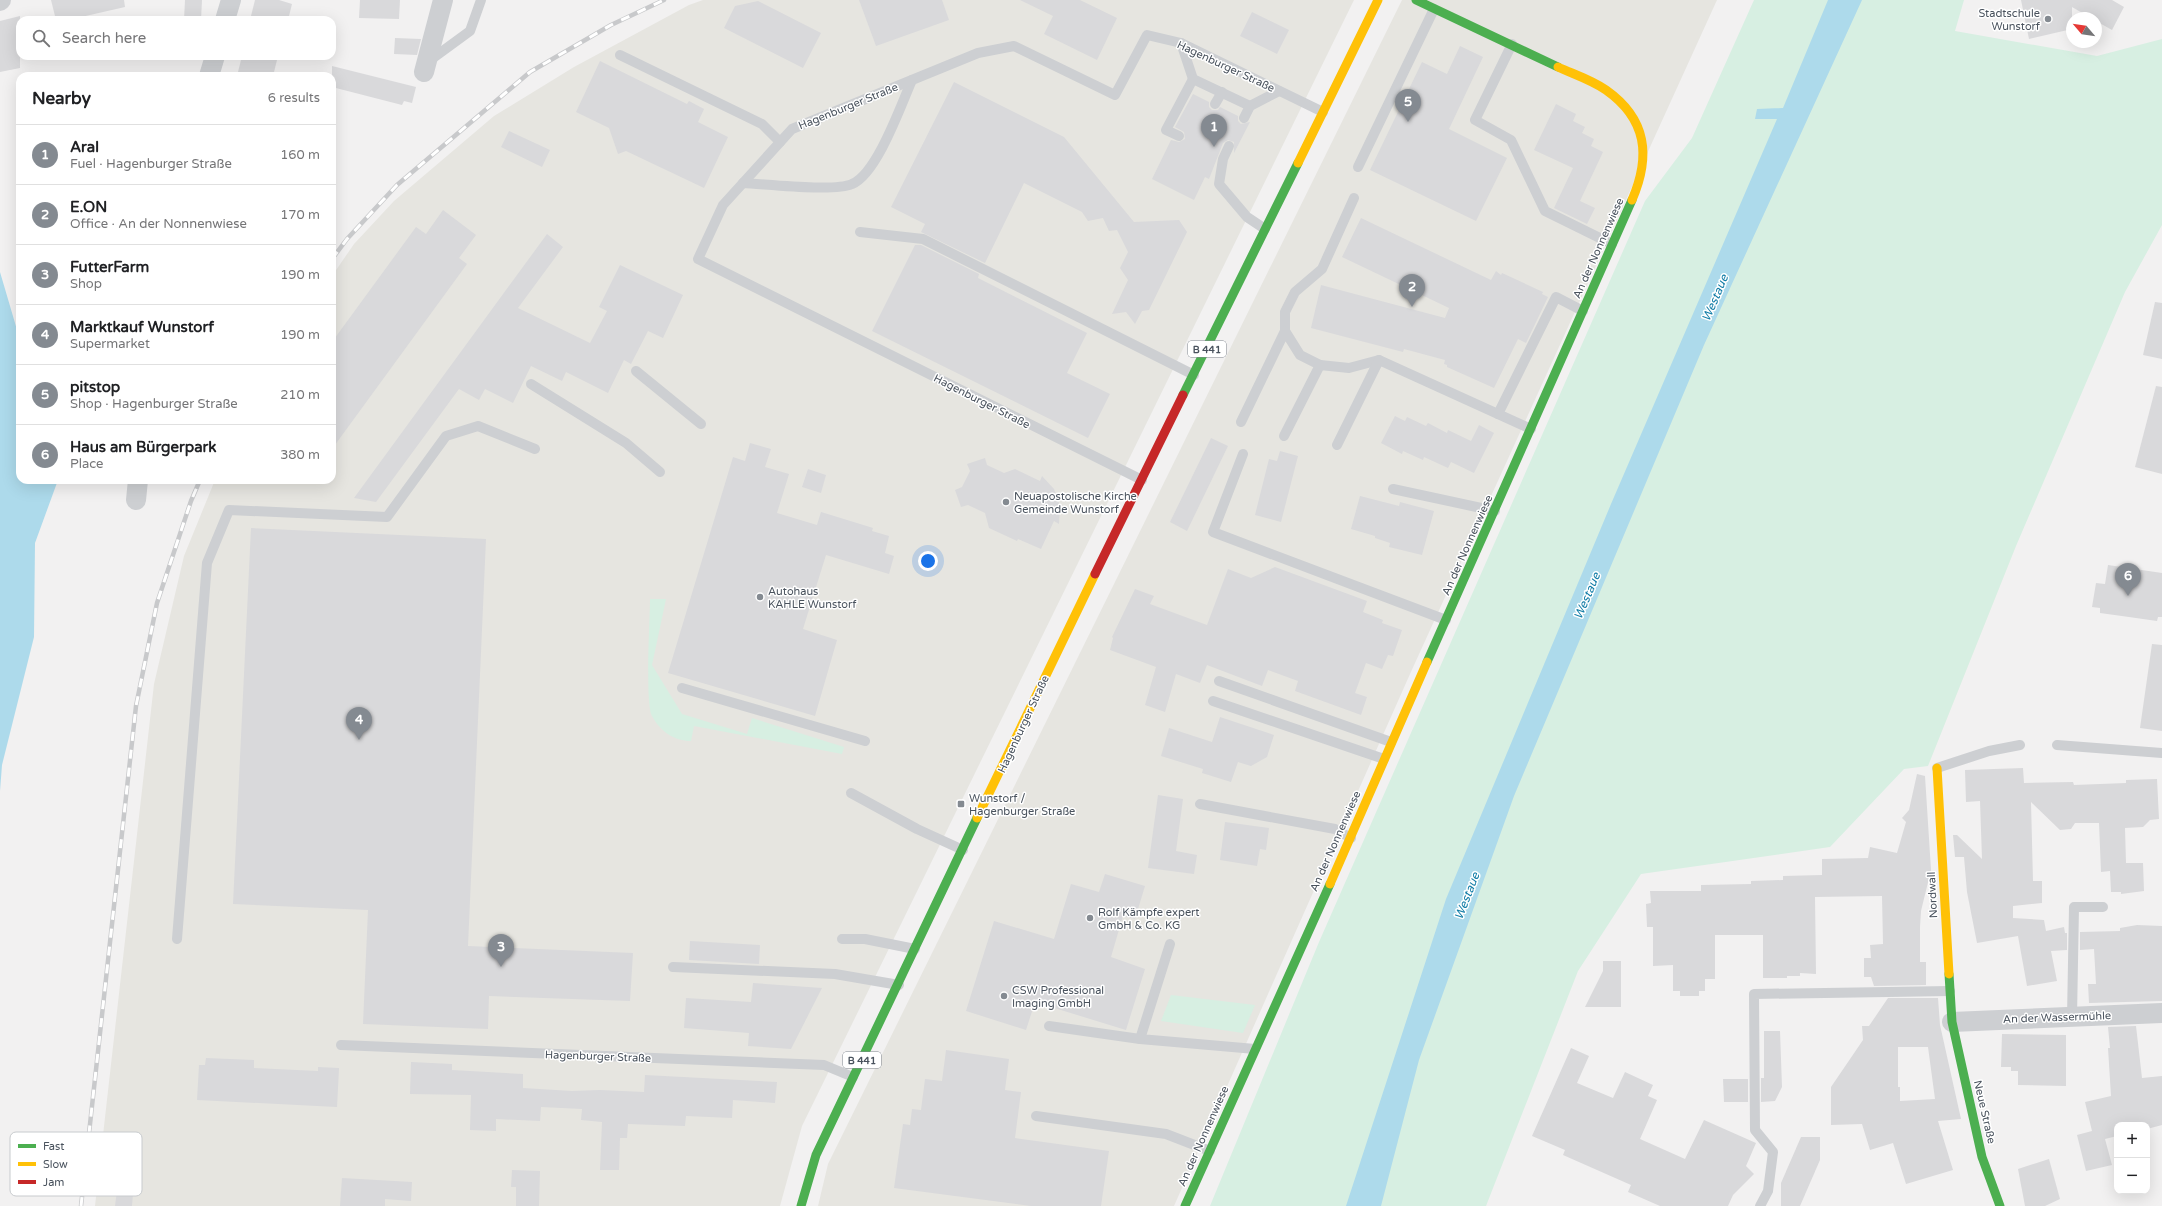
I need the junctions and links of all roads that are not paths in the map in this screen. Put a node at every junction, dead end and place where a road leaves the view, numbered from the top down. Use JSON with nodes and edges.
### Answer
{"nodes":[{"id":1,"x":231,"y":0,"type":"edge"},
{"id":2,"x":443,"y":0,"type":"edge"},
{"id":3,"x":481,"y":0,"type":"edge"},
{"id":4,"x":1378,"y":0,"type":"edge"},
{"id":5,"x":1416,"y":0,"type":"edge"},
{"id":6,"x":1434,"y":8,"type":"junction"},
{"id":7,"x":226,"y":16,"type":"edge"},
{"id":8,"x":1181,"y":42,"type":"junction"},
{"id":9,"x":1512,"y":44,"type":"junction"},
{"id":10,"x":620,"y":55,"type":"dead end"},
{"id":11,"x":214,"y":60,"type":"edge"},
{"id":12,"x":425,"y":67,"type":"joint"},
{"id":13,"x":210,"y":72,"type":"edge"},
{"id":14,"x":1193,"y":79,"type":"junction"},
{"id":15,"x":912,"y":80,"type":"junction"},
{"id":16,"x":1279,"y":90,"type":"junction"},
{"id":17,"x":1222,"y":92,"type":"junction"},
{"id":18,"x":1216,"y":104,"type":"dead end"},
{"id":19,"x":1250,"y":106,"type":"junction"},
{"id":20,"x":1323,"y":112,"type":"junction"},
{"id":21,"x":1244,"y":118,"type":"dead end"},
{"id":22,"x":1178,"y":136,"type":"dead end"},
{"id":23,"x":780,"y":142,"type":"junction"},
{"id":24,"x":1229,"y":146,"type":"dead end"},
{"id":25,"x":1358,"y":167,"type":"dead end"},
{"id":26,"x":743,"y":183,"type":"junction"},
{"id":27,"x":1354,"y":198,"type":"dead end"},
{"id":28,"x":1265,"y":229,"type":"junction"},
{"id":29,"x":860,"y":232,"type":"dead end"},
{"id":30,"x":1612,"y":244,"type":"junction"},
{"id":31,"x":1583,"y":311,"type":"junction"},
{"id":32,"x":1285,"y":331,"type":"junction"},
{"id":33,"x":1379,"y":360,"type":"junction"},
{"id":34,"x":1320,"y":365,"type":"junction"},
{"id":35,"x":636,"y":371,"type":"dead end"},
{"id":36,"x":1194,"y":375,"type":"junction"},
{"id":37,"x":531,"y":384,"type":"dead end"},
{"id":38,"x":1498,"y":414,"type":"junction"},
{"id":39,"x":1241,"y":422,"type":"dead end"},
{"id":40,"x":701,"y":424,"type":"dead end"},
{"id":41,"x":1531,"y":429,"type":"junction"},
{"id":42,"x":1284,"y":436,"type":"dead end"},
{"id":43,"x":1337,"y":445,"type":"dead end"},
{"id":44,"x":535,"y":449,"type":"dead end"},
{"id":45,"x":1243,"y":454,"type":"dead end"},
{"id":46,"x":660,"y":472,"type":"dead end"},
{"id":47,"x":1142,"y":480,"type":"junction"},
{"id":48,"x":138,"y":484,"type":"edge"},
{"id":49,"x":1394,"y":489,"type":"dead end"},
{"id":50,"x":136,"y":500,"type":"dead end"},
{"id":51,"x":1495,"y":511,"type":"junction"},
{"id":52,"x":1446,"y":620,"type":"junction"},
{"id":53,"x":1219,"y":680,"type":"dead end"},
{"id":54,"x":682,"y":688,"type":"dead end"},
{"id":55,"x":1213,"y":701,"type":"dead end"},
{"id":56,"x":865,"y":742,"type":"dead end"},
{"id":57,"x":1391,"y":742,"type":"junction"},
{"id":58,"x":2020,"y":745,"type":"dead end"},
{"id":59,"x":2057,"y":745,"type":"dead end"},
{"id":60,"x":2162,"y":753,"type":"edge"},
{"id":61,"x":1384,"y":759,"type":"junction"},
{"id":62,"x":1937,"y":768,"type":"joint"},
{"id":63,"x":851,"y":794,"type":"dead end"},
{"id":64,"x":1200,"y":804,"type":"dead end"},
{"id":65,"x":1351,"y":838,"type":"junction"},
{"id":66,"x":963,"y":850,"type":"junction"},
{"id":67,"x":2103,"y":907,"type":"dead end"},
{"id":68,"x":177,"y":939,"type":"dead end"},
{"id":69,"x":842,"y":939,"type":"dead end"},
{"id":70,"x":1170,"y":944,"type":"dead end"},
{"id":71,"x":915,"y":949,"type":"junction"},
{"id":72,"x":673,"y":967,"type":"dead end"},
{"id":73,"x":899,"y":985,"type":"junction"},
{"id":74,"x":1950,"y":991,"type":"junction"},
{"id":75,"x":2162,"y":1013,"type":"edge"},
{"id":76,"x":2072,"y":1017,"type":"junction"},
{"id":77,"x":1952,"y":1022,"type":"junction"},
{"id":78,"x":1049,"y":1026,"type":"dead end"},
{"id":79,"x":1140,"y":1039,"type":"junction"},
{"id":80,"x":341,"y":1045,"type":"dead end"},
{"id":81,"x":1255,"y":1049,"type":"junction"},
{"id":82,"x":853,"y":1077,"type":"junction"},
{"id":83,"x":1036,"y":1116,"type":"dead end"},
{"id":84,"x":1210,"y":1151,"type":"junction"},
{"id":85,"x":801,"y":1206,"type":"edge"},
{"id":86,"x":1185,"y":1206,"type":"edge"},
{"id":87,"x":1760,"y":1206,"type":"edge"},
{"id":88,"x":2000,"y":1206,"type":"edge"}],
"edges":[{"from":1,"to":7,"type":"street"},
{"from":2,"to":12,"type":"street"},
{"from":3,"to":12,"type":"lane"},
{"from":4,"to":20,"type":"street","name":"Hagenburger Straße","number":"B 441"},
{"from":5,"to":6,"type":"street","name":"An der Nonnenwiese"},
{"from":6,"to":9,"type":"street","name":"An der Nonnenwiese"},
{"from":6,"to":25,"type":"lane"},
{"from":8,"to":14,"type":"lane"},
{"from":8,"to":15,"type":"lane","name":"Hagenburger Straße"},
{"from":8,"to":16,"type":"lane","name":"Hagenburger Straße"},
{"from":9,"to":30,"type":"lane"},
{"from":9,"to":30,"type":"street","name":"An der Nonnenwiese"},
{"from":10,"to":23,"type":"lane"},
{"from":11,"to":13,"type":"street"},
{"from":14,"to":17,"type":"lane"},
{"from":14,"to":22,"type":"lane"},
{"from":15,"to":23,"type":"lane","name":"Hagenburger Straße"},
{"from":15,"to":26,"type":"lane"},
{"from":16,"to":19,"type":"lane"},
{"from":16,"to":20,"type":"lane","name":"Hagenburger Straße"},
{"from":17,"to":18,"type":"lane"},
{"from":17,"to":19,"type":"lane"},
{"from":19,"to":21,"type":"lane"},
{"from":20,"to":28,"type":"street","name":"Hagenburger Straße","number":"B 441"},
{"from":23,"to":26,"type":"lane","name":"Hagenburger Straße"},
{"from":24,"to":28,"type":"lane"},
{"from":26,"to":47,"type":"lane","name":"Hagenburger Straße"},
{"from":27,"to":32,"type":"lane"},
{"from":28,"to":36,"type":"street","name":"Hagenburger Straße","number":"B 441"},
{"from":29,"to":36,"type":"lane"},
{"from":30,"to":31,"type":"street","name":"An der Nonnenwiese"},
{"from":31,"to":38,"type":"lane"},
{"from":31,"to":41,"type":"street","name":"An der Nonnenwiese"},
{"from":32,"to":34,"type":"lane"},
{"from":32,"to":39,"type":"lane"},
{"from":33,"to":34,"type":"lane"},
{"from":33,"to":38,"type":"lane"},
{"from":33,"to":43,"type":"lane"},
{"from":34,"to":42,"type":"lane"},
{"from":35,"to":40,"type":"lane"},
{"from":36,"to":47,"type":"street","name":"Hagenburger Straße","number":"B 441"},
{"from":37,"to":46,"type":"lane"},
{"from":38,"to":41,"type":"lane"},
{"from":41,"to":51,"type":"street","name":"An der Nonnenwiese"},
{"from":44,"to":68,"type":"lane"},
{"from":45,"to":52,"type":"lane"},
{"from":47,"to":66,"type":"street","name":"Hagenburger Straße","number":"B 441"},
{"from":48,"to":50,"type":"street"},
{"from":49,"to":51,"type":"lane"},
{"from":51,"to":52,"type":"street","name":"An der Nonnenwiese"},
{"from":52,"to":57,"type":"street","name":"An der Nonnenwiese"},
{"from":53,"to":57,"type":"lane"},
{"from":54,"to":56,"type":"lane"},
{"from":55,"to":61,"type":"lane"},
{"from":57,"to":61,"type":"street","name":"An der Nonnenwiese"},
{"from":58,"to":62,"type":"lane"},
{"from":59,"to":60,"type":"lane"},
{"from":61,"to":65,"type":"street","name":"An der Nonnenwiese"},
{"from":62,"to":74,"type":"street","name":"Nordwall"},
{"from":63,"to":66,"type":"lane"},
{"from":64,"to":65,"type":"lane"},
{"from":65,"to":81,"type":"street","name":"An der Nonnenwiese"},
{"from":66,"to":71,"type":"street","name":"Hagenburger Straße","number":"B 441"},
{"from":67,"to":76,"type":"lane"},
{"from":69,"to":71,"type":"lane"},
{"from":70,"to":79,"type":"lane"},
{"from":71,"to":73,"type":"street","name":"Hagenburger Straße","number":"B 441"},
{"from":72,"to":73,"type":"lane"},
{"from":73,"to":82,"type":"street","name":"Hagenburger Straße","number":"B 441"},
{"from":74,"to":77,"type":"street","name":"Nordwall"},
{"from":74,"to":87,"type":"lane"},
{"from":75,"to":76,"type":"street","name":"An der Wassermühle"},
{"from":76,"to":77,"type":"street","name":"An der Wassermühle"},
{"from":77,"to":88,"type":"street","name":"Neue Straße"},
{"from":78,"to":79,"type":"lane"},
{"from":79,"to":81,"type":"lane"},
{"from":80,"to":82,"type":"lane","name":"Hagenburger Straße"},
{"from":81,"to":84,"type":"street","name":"An der Nonnenwiese"},
{"from":82,"to":85,"type":"street","name":"Hagenburger Straße","number":"B 441"},
{"from":83,"to":84,"type":"lane"},
{"from":84,"to":86,"type":"street","name":"An der Nonnenwiese"}]}
